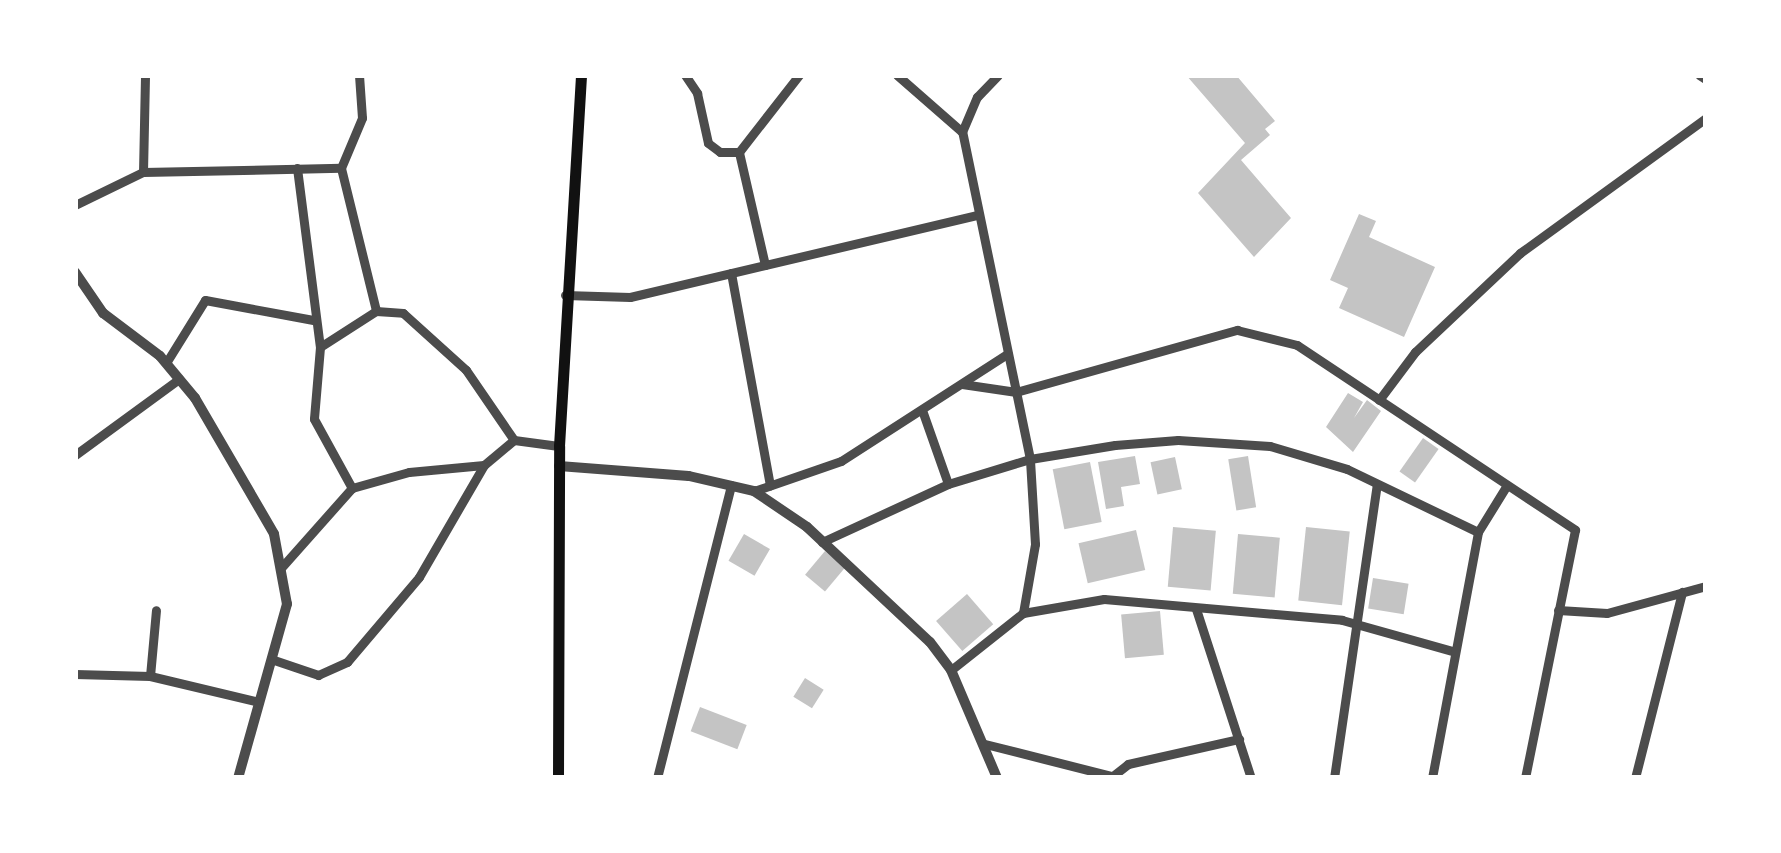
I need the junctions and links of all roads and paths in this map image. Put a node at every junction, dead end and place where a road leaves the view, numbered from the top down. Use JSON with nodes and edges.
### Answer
{"nodes":[{"id":1,"x":144,"y":75,"type":"edge"},
{"id":2,"x":359,"y":75,"type":"edge"},
{"id":3,"x":581,"y":75,"type":"edge"},
{"id":4,"x":685,"y":75,"type":"edge"},
{"id":5,"x":799,"y":75,"type":"edge"},
{"id":6,"x":897,"y":75,"type":"edge"},
{"id":7,"x":998,"y":75,"type":"edge"},
{"id":8,"x":1706,"y":118,"type":"edge"},
{"id":9,"x":962,"y":132,"type":"junction"},
{"id":10,"x":739,"y":152,"type":"junction"},
{"id":11,"x":297,"y":168,"type":"junction"},
{"id":12,"x":341,"y":168,"type":"junction"},
{"id":13,"x":143,"y":172,"type":"junction"},
{"id":14,"x":75,"y":205,"type":"edge"},
{"id":15,"x":976,"y":215,"type":"junction"},
{"id":16,"x":765,"y":265,"type":"junction"},
{"id":17,"x":75,"y":272,"type":"edge"},
{"id":18,"x":732,"y":273,"type":"junction"},
{"id":19,"x":89,"y":292,"type":"junction"},
{"id":20,"x":564,"y":294,"type":"junction"},
{"id":21,"x":75,"y":297,"type":"edge"},
{"id":22,"x":376,"y":311,"type":"junction"},
{"id":23,"x":313,"y":320,"type":"junction"},
{"id":24,"x":320,"y":347,"type":"junction"},
{"id":25,"x":1008,"y":354,"type":"junction"},
{"id":26,"x":166,"y":363,"type":"junction"},
{"id":27,"x":179,"y":378,"type":"junction"},
{"id":28,"x":962,"y":384,"type":"junction"},
{"id":29,"x":1016,"y":392,"type":"junction"},
{"id":30,"x":1379,"y":400,"type":"junction"},
{"id":31,"x":922,"y":410,"type":"junction"},
{"id":32,"x":514,"y":440,"type":"junction"},
{"id":33,"x":559,"y":446,"type":"junction"},
{"id":34,"x":75,"y":454,"type":"edge"},
{"id":35,"x":1030,"y":459,"type":"junction"},
{"id":36,"x":484,"y":465,"type":"junction"},
{"id":37,"x":559,"y":466,"type":"junction"},
{"id":38,"x":948,"y":484,"type":"junction"},
{"id":39,"x":770,"y":485,"type":"junction"},
{"id":40,"x":1377,"y":485,"type":"junction"},
{"id":41,"x":732,"y":486,"type":"junction"},
{"id":42,"x":1507,"y":486,"type":"junction"},
{"id":43,"x":352,"y":488,"type":"junction"},
{"id":44,"x":754,"y":490,"type":"junction"},
{"id":45,"x":1478,"y":532,"type":"junction"},
{"id":46,"x":822,"y":542,"type":"junction"},
{"id":47,"x":280,"y":568,"type":"junction"},
{"id":48,"x":1706,"y":586,"type":"edge"},
{"id":49,"x":1682,"y":592,"type":"junction"},
{"id":50,"x":1196,"y":609,"type":"junction"},
{"id":51,"x":156,"y":610,"type":"dead end"},
{"id":52,"x":1558,"y":610,"type":"junction"},
{"id":53,"x":1023,"y":613,"type":"junction"},
{"id":54,"x":1354,"y":623,"type":"junction"},
{"id":55,"x":1452,"y":651,"type":"junction"},
{"id":56,"x":271,"y":659,"type":"junction"},
{"id":57,"x":951,"y":670,"type":"junction"},
{"id":58,"x":75,"y":674,"type":"edge"},
{"id":59,"x":150,"y":676,"type":"junction"},
{"id":60,"x":259,"y":702,"type":"junction"},
{"id":61,"x":1239,"y":738,"type":"junction"},
{"id":62,"x":985,"y":744,"type":"junction"},
{"id":63,"x":1116,"y":776,"type":"edge"},
{"id":64,"x":238,"y":778,"type":"edge"},
{"id":65,"x":558,"y":778,"type":"edge"},
{"id":66,"x":657,"y":778,"type":"edge"},
{"id":67,"x":996,"y":778,"type":"edge"},
{"id":68,"x":1251,"y":778,"type":"edge"},
{"id":69,"x":1334,"y":778,"type":"edge"},
{"id":70,"x":1432,"y":778,"type":"edge"},
{"id":71,"x":1525,"y":778,"type":"edge"},
{"id":72,"x":1635,"y":778,"type":"edge"}],
"edges":[{"from":1,"to":13,"type":"street"},
{"from":2,"to":12,"type":"street"},
{"from":3,"to":20,"type":"main road"},
{"from":4,"to":10,"type":"street"},
{"from":5,"to":10,"type":"street"},
{"from":6,"to":9,"type":"street"},
{"from":7,"to":9,"type":"street"},
{"from":8,"to":30,"type":"street"},
{"from":9,"to":15,"type":"street"},
{"from":10,"to":16,"type":"street"},
{"from":11,"to":12,"type":"street"},
{"from":11,"to":13,"type":"street"},
{"from":11,"to":23,"type":"street"},
{"from":12,"to":22,"type":"street"},
{"from":13,"to":14,"type":"street"},
{"from":15,"to":16,"type":"street"},
{"from":15,"to":25,"type":"street"},
{"from":16,"to":18,"type":"street"},
{"from":17,"to":19,"type":"street"},
{"from":18,"to":20,"type":"street"},
{"from":18,"to":39,"type":"street"},
{"from":19,"to":21,"type":"street"},
{"from":19,"to":26,"type":"street"},
{"from":20,"to":33,"type":"main road"},
{"from":22,"to":24,"type":"street"},
{"from":22,"to":32,"type":"street"},
{"from":23,"to":24,"type":"street"},
{"from":23,"to":26,"type":"street"},
{"from":24,"to":43,"type":"street"},
{"from":25,"to":28,"type":"street"},
{"from":25,"to":29,"type":"street"},
{"from":26,"to":27,"type":"street"},
{"from":27,"to":34,"type":"street"},
{"from":27,"to":47,"type":"street"},
{"from":28,"to":29,"type":"street"},
{"from":28,"to":31,"type":"street"},
{"from":29,"to":30,"type":"street"},
{"from":29,"to":35,"type":"street"},
{"from":30,"to":42,"type":"street"},
{"from":31,"to":38,"type":"street"},
{"from":31,"to":39,"type":"street"},
{"from":32,"to":33,"type":"street"},
{"from":32,"to":36,"type":"street"},
{"from":33,"to":37,"type":"main road"},
{"from":35,"to":38,"type":"street"},
{"from":35,"to":40,"type":"street"},
{"from":35,"to":53,"type":"street"},
{"from":36,"to":43,"type":"street"},
{"from":36,"to":56,"type":"street"},
{"from":37,"to":41,"type":"street"},
{"from":37,"to":65,"type":"main road"},
{"from":38,"to":46,"type":"street"},
{"from":39,"to":44,"type":"street"},
{"from":40,"to":45,"type":"street"},
{"from":40,"to":54,"type":"street"},
{"from":41,"to":44,"type":"street"},
{"from":41,"to":66,"type":"street"},
{"from":42,"to":45,"type":"street"},
{"from":42,"to":52,"type":"street"},
{"from":43,"to":47,"type":"street"},
{"from":44,"to":46,"type":"street"},
{"from":45,"to":55,"type":"street"},
{"from":46,"to":57,"type":"street"},
{"from":47,"to":56,"type":"street"},
{"from":48,"to":49,"type":"street"},
{"from":49,"to":52,"type":"street"},
{"from":49,"to":72,"type":"street"},
{"from":50,"to":53,"type":"street"},
{"from":50,"to":54,"type":"street"},
{"from":50,"to":61,"type":"street"},
{"from":51,"to":59,"type":"street"},
{"from":52,"to":71,"type":"street"},
{"from":53,"to":57,"type":"street"},
{"from":54,"to":55,"type":"street"},
{"from":54,"to":69,"type":"street"},
{"from":55,"to":70,"type":"street"},
{"from":56,"to":60,"type":"street"},
{"from":57,"to":62,"type":"street"},
{"from":58,"to":59,"type":"street"},
{"from":59,"to":60,"type":"street"},
{"from":60,"to":64,"type":"street"},
{"from":61,"to":63,"type":"street"},
{"from":61,"to":68,"type":"street"},
{"from":62,"to":63,"type":"street"},
{"from":62,"to":67,"type":"street"}]}
